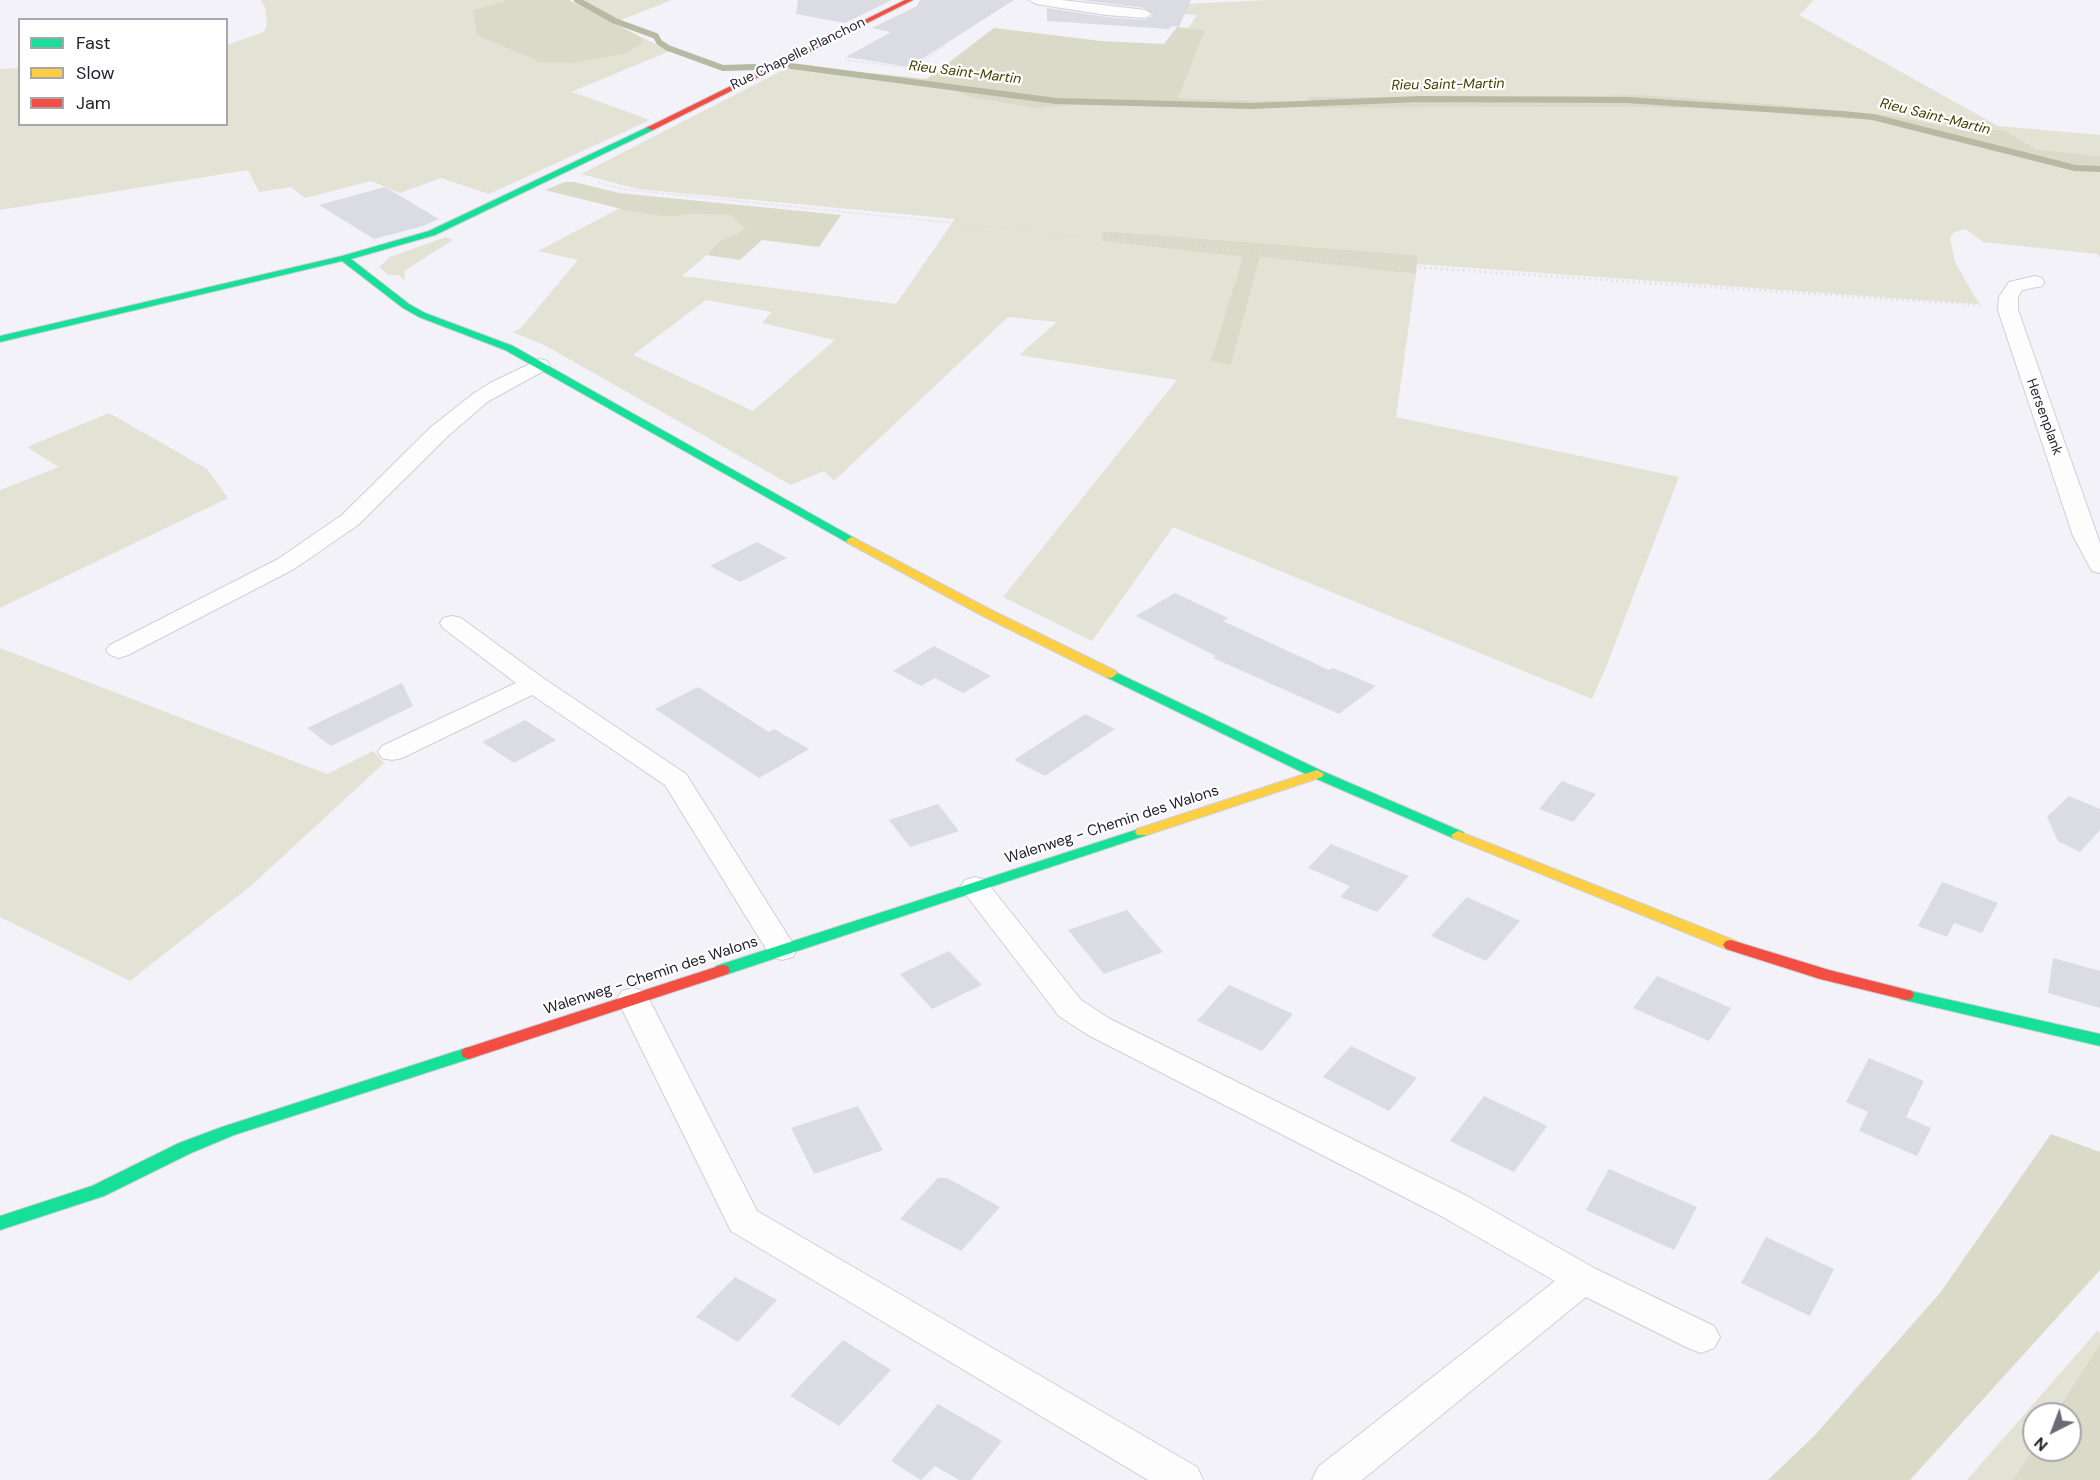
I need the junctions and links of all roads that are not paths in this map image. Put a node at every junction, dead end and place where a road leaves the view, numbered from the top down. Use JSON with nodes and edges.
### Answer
{"nodes":[{"id":1,"x":910,"y":0,"type":"edge"},
{"id":2,"x":1036,"y":0,"type":"edge"},
{"id":3,"x":1145,"y":14,"type":"dead end"},
{"id":4,"x":344,"y":258,"type":"junction"},
{"id":5,"x":2034,"y":282,"type":"dead end"},
{"id":6,"x":0,"y":339,"type":"edge"},
{"id":7,"x":540,"y":365,"type":"junction"},
{"id":8,"x":2100,"y":566,"type":"edge"},
{"id":9,"x":452,"y":623,"type":"dead end"},
{"id":10,"x":119,"y":650,"type":"dead end"},
{"id":11,"x":534,"y":684,"type":"junction"},
{"id":12,"x":392,"y":752,"type":"dead end"},
{"id":13,"x":1317,"y":774,"type":"junction"},
{"id":14,"x":975,"y":887,"type":"junction"},
{"id":15,"x":782,"y":950,"type":"junction"},
{"id":16,"x":633,"y":999,"type":"junction"},
{"id":17,"x":2100,"y":1040,"type":"edge"},
{"id":18,"x":0,"y":1223,"type":"edge"},
{"id":19,"x":1584,"y":1279,"type":"junction"},
{"id":20,"x":1701,"y":1337,"type":"dead end"},
{"id":21,"x":1183,"y":1480,"type":"edge"},
{"id":22,"x":1332,"y":1480,"type":"edge"}],
"edges":[{"from":1,"to":4,"type":"street","name":"Rue Chapelle Planchon"},
{"from":2,"to":3,"type":"street"},
{"from":4,"to":6,"type":"street","name":"Rue Chapelle Planchon"},
{"from":4,"to":7,"type":"street"},
{"from":5,"to":8,"type":"street","name":"Hersenplank"},
{"from":7,"to":10,"type":"street"},
{"from":7,"to":13,"type":"street"},
{"from":9,"to":11,"type":"street"},
{"from":11,"to":12,"type":"street"},
{"from":11,"to":15,"type":"street"},
{"from":13,"to":14,"type":"street","name":"Walenweg - Chemin des Walons"},
{"from":13,"to":17,"type":"street"},
{"from":14,"to":15,"type":"street","name":"Walenweg - Chemin des Walons"},
{"from":14,"to":19,"type":"street"},
{"from":15,"to":16,"type":"street","name":"Walenweg - Chemin des Walons"},
{"from":16,"to":18,"type":"street","name":"Walenweg - Chemin des Walons"},
{"from":16,"to":21,"type":"street"},
{"from":19,"to":20,"type":"street"},
{"from":19,"to":22,"type":"street"}]}
